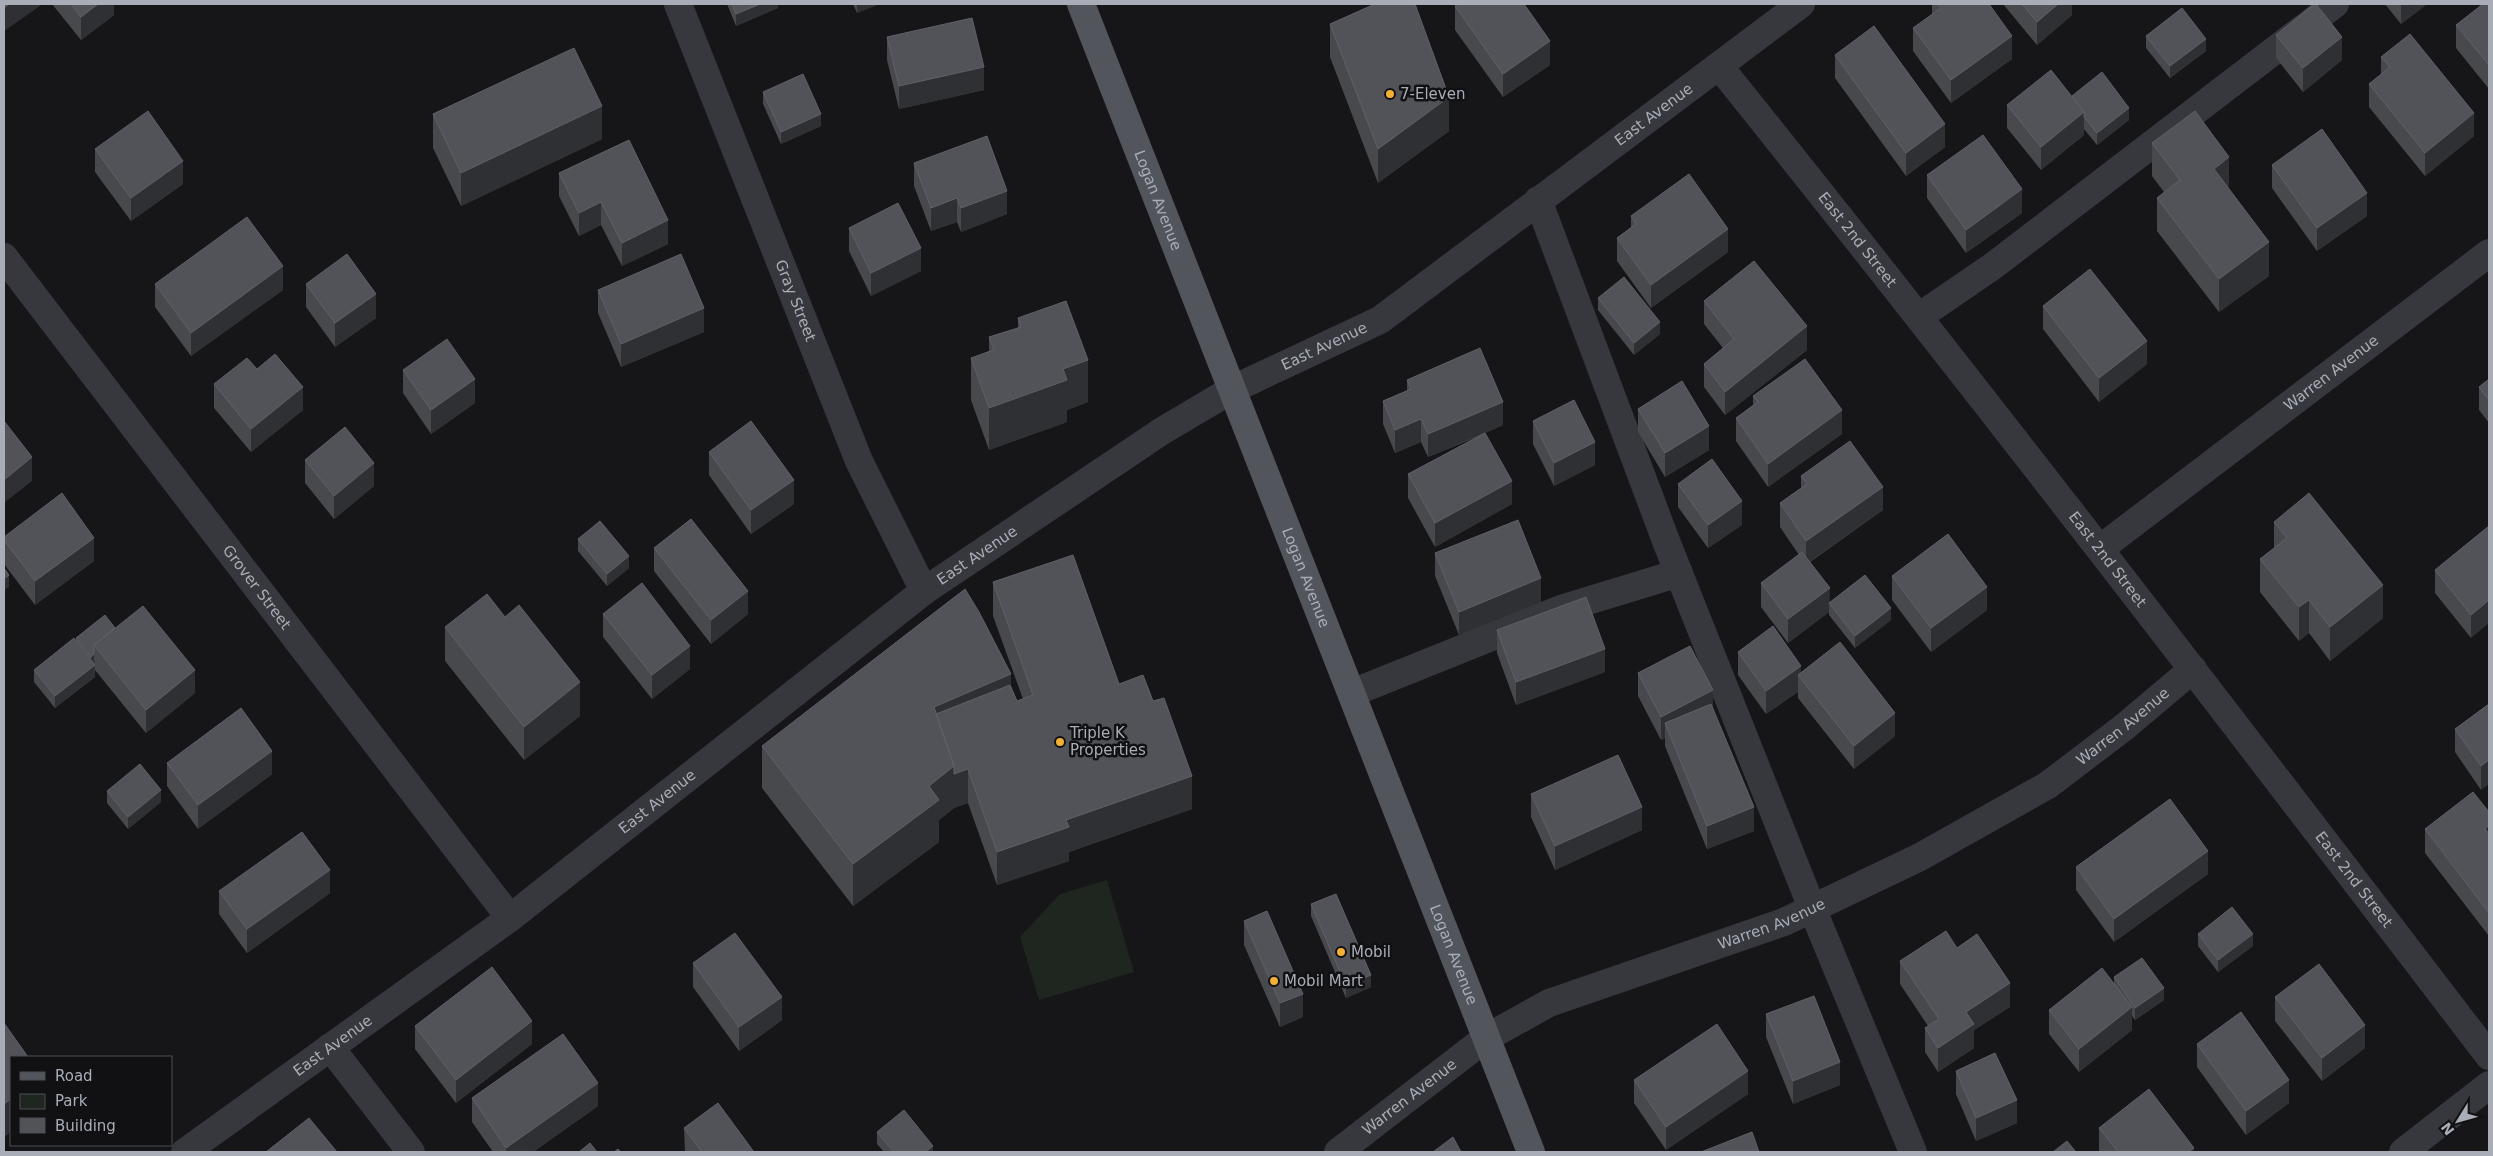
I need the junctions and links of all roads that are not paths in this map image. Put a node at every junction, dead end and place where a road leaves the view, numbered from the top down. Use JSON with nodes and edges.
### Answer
{"nodes":[{"id":1,"x":678,"y":4,"type":"edge"},
{"id":2,"x":1081,"y":4,"type":"edge"},
{"id":3,"x":1801,"y":4,"type":"edge"},
{"id":4,"x":2335,"y":4,"type":"edge"},
{"id":5,"x":1719,"y":66,"type":"junction"},
{"id":6,"x":1538,"y":200,"type":"junction"},
{"id":7,"x":2489,"y":253,"type":"edge"},
{"id":8,"x":4,"y":257,"type":"edge"},
{"id":9,"x":1920,"y":316,"type":"junction"},
{"id":10,"x":1233,"y":388,"type":"junction"},
{"id":11,"x":2100,"y":548,"type":"junction"},
{"id":12,"x":1679,"y":573,"type":"junction"},
{"id":13,"x":924,"y":591,"type":"junction"},
{"id":14,"x":2193,"y":669,"type":"junction"},
{"id":15,"x":1352,"y":693,"type":"junction"},
{"id":16,"x":1812,"y":908,"type":"junction"},
{"id":17,"x":510,"y":918,"type":"junction"},
{"id":18,"x":1486,"y":1038,"type":"junction"},
{"id":19,"x":330,"y":1047,"type":"junction"},
{"id":20,"x":2489,"y":1056,"type":"edge"},
{"id":21,"x":2489,"y":1085,"type":"edge"},
{"id":22,"x":185,"y":1152,"type":"edge"},
{"id":23,"x":411,"y":1152,"type":"edge"},
{"id":24,"x":1338,"y":1152,"type":"edge"},
{"id":25,"x":1531,"y":1152,"type":"edge"},
{"id":26,"x":1913,"y":1152,"type":"edge"},
{"id":27,"x":2403,"y":1152,"type":"edge"}],
"edges":[{"from":1,"to":13,"type":"street","name":"Gray Street"},
{"from":2,"to":10,"type":"main road","name":"Logan Avenue"},
{"from":3,"to":5,"type":"street","name":"East Avenue"},
{"from":4,"to":9,"type":"street"},
{"from":5,"to":6,"type":"street","name":"East Avenue"},
{"from":5,"to":9,"type":"street","name":"East 2nd Street"},
{"from":6,"to":10,"type":"street","name":"East Avenue"},
{"from":6,"to":12,"type":"street"},
{"from":7,"to":11,"type":"street","name":"Warren Avenue"},
{"from":8,"to":17,"type":"street","name":"Grover Street"},
{"from":9,"to":11,"type":"street","name":"East 2nd Street"},
{"from":10,"to":13,"type":"street","name":"East Avenue"},
{"from":10,"to":15,"type":"main road","name":"Logan Avenue"},
{"from":11,"to":14,"type":"street","name":"East 2nd Street"},
{"from":12,"to":15,"type":"street"},
{"from":12,"to":16,"type":"street"},
{"from":13,"to":17,"type":"street","name":"East Avenue"},
{"from":14,"to":16,"type":"street","name":"Warren Avenue"},
{"from":14,"to":20,"type":"street","name":"East 2nd Street"},
{"from":15,"to":18,"type":"main road","name":"Logan Avenue"},
{"from":16,"to":18,"type":"street","name":"Warren Avenue"},
{"from":16,"to":26,"type":"street"},
{"from":17,"to":19,"type":"street","name":"East Avenue"},
{"from":18,"to":24,"type":"street","name":"Warren Avenue"},
{"from":18,"to":25,"type":"main road","name":"Logan Avenue"},
{"from":19,"to":22,"type":"street","name":"East Avenue"},
{"from":19,"to":23,"type":"street"},
{"from":21,"to":27,"type":"street"}]}
